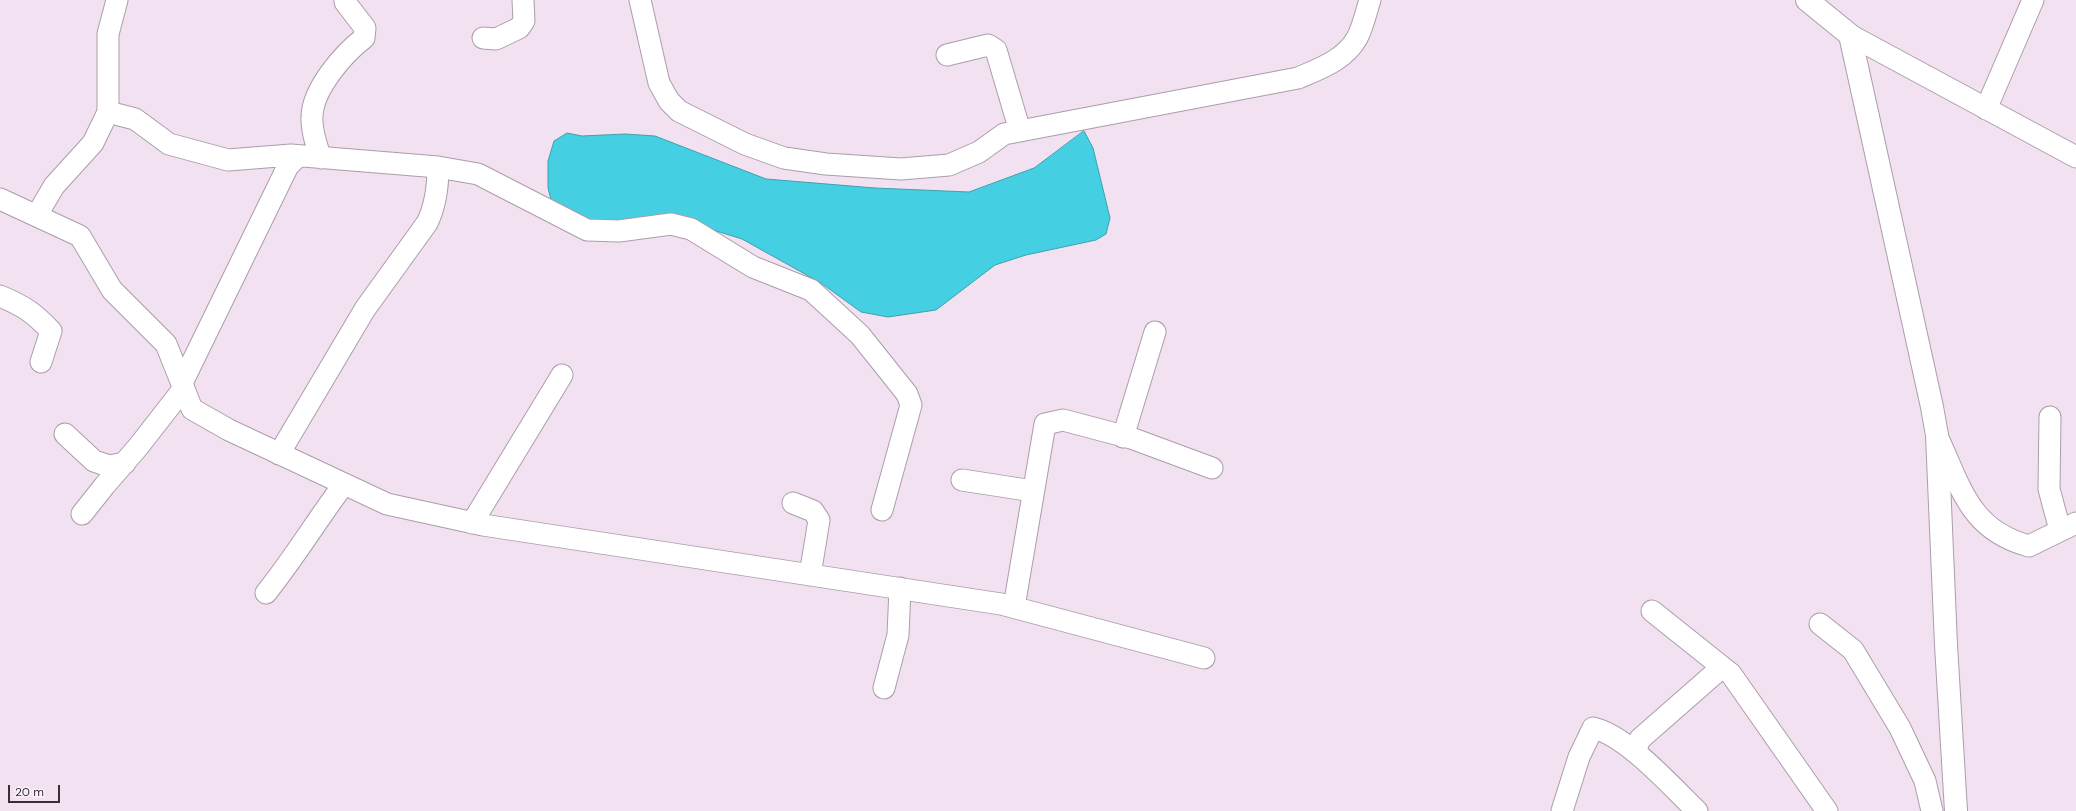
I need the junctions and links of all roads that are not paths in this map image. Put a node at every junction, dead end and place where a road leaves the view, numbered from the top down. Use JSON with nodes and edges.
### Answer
{"nodes":[{"id":1,"x":117,"y":0,"type":"edge"},
{"id":2,"x":346,"y":0,"type":"edge"},
{"id":3,"x":523,"y":0,"type":"edge"},
{"id":4,"x":640,"y":0,"type":"edge"},
{"id":5,"x":1370,"y":0,"type":"edge"},
{"id":6,"x":1806,"y":0,"type":"edge"},
{"id":7,"x":2033,"y":0,"type":"edge"},
{"id":8,"x":1850,"y":35,"type":"junction"},
{"id":9,"x":483,"y":38,"type":"dead end"},
{"id":10,"x":947,"y":55,"type":"dead end"},
{"id":11,"x":1986,"y":109,"type":"junction"},
{"id":12,"x":108,"y":112,"type":"junction"},
{"id":13,"x":1020,"y":131,"type":"junction"},
{"id":14,"x":298,"y":156,"type":"junction"},
{"id":15,"x":2076,"y":157,"type":"edge"},
{"id":16,"x":321,"y":158,"type":"junction"},
{"id":17,"x":438,"y":167,"type":"junction"},
{"id":18,"x":0,"y":199,"type":"edge"},
{"id":19,"x":37,"y":215,"type":"junction"},
{"id":20,"x":0,"y":296,"type":"edge"},
{"id":21,"x":1155,"y":332,"type":"dead end"},
{"id":22,"x":40,"y":362,"type":"dead end"},
{"id":23,"x":562,"y":375,"type":"dead end"},
{"id":24,"x":183,"y":385,"type":"junction"},
{"id":25,"x":2050,"y":416,"type":"dead end"},
{"id":26,"x":66,"y":434,"type":"dead end"},
{"id":27,"x":1937,"y":435,"type":"junction"},
{"id":28,"x":1123,"y":436,"type":"junction"},
{"id":29,"x":279,"y":454,"type":"junction"},
{"id":30,"x":125,"y":463,"type":"junction"},
{"id":31,"x":1212,"y":468,"type":"dead end"},
{"id":32,"x":962,"y":480,"type":"dead end"},
{"id":33,"x":344,"y":484,"type":"junction"},
{"id":34,"x":1033,"y":492,"type":"junction"},
{"id":35,"x":793,"y":503,"type":"dead end"},
{"id":36,"x":882,"y":510,"type":"dead end"},
{"id":37,"x":82,"y":514,"type":"dead end"},
{"id":38,"x":472,"y":523,"type":"junction"},
{"id":39,"x":2067,"y":532,"type":"edge"},
{"id":40,"x":810,"y":575,"type":"junction"},
{"id":41,"x":900,"y":588,"type":"junction"},
{"id":42,"x":266,"y":593,"type":"dead end"},
{"id":43,"x":1014,"y":607,"type":"junction"},
{"id":44,"x":1652,"y":611,"type":"dead end"},
{"id":45,"x":1820,"y":624,"type":"dead end"},
{"id":46,"x":1204,"y":658,"type":"dead end"},
{"id":47,"x":1721,"y":668,"type":"junction"},
{"id":48,"x":884,"y":688,"type":"dead end"},
{"id":49,"x":1635,"y":752,"type":"junction"},
{"id":50,"x":1562,"y":811,"type":"edge"},
{"id":51,"x":1696,"y":811,"type":"edge"},
{"id":52,"x":1827,"y":811,"type":"edge"},
{"id":53,"x":1932,"y":811,"type":"edge"},
{"id":54,"x":1956,"y":811,"type":"edge"}],
"edges":[{"from":1,"to":12,"type":"street"},
{"from":2,"to":16,"type":"street"},
{"from":3,"to":9,"type":"street"},
{"from":4,"to":13,"type":"street"},
{"from":5,"to":13,"type":"street"},
{"from":6,"to":8,"type":"main road"},
{"from":7,"to":11,"type":"street"},
{"from":8,"to":11,"type":"street"},
{"from":8,"to":27,"type":"main road"},
{"from":10,"to":13,"type":"street"},
{"from":11,"to":15,"type":"street"},
{"from":12,"to":14,"type":"street"},
{"from":12,"to":19,"type":"street"},
{"from":14,"to":16,"type":"street"},
{"from":14,"to":24,"type":"street"},
{"from":16,"to":17,"type":"street"},
{"from":17,"to":29,"type":"street"},
{"from":17,"to":36,"type":"street"},
{"from":18,"to":19,"type":"street"},
{"from":19,"to":24,"type":"street"},
{"from":20,"to":22,"type":"street"},
{"from":21,"to":28,"type":"street"},
{"from":23,"to":38,"type":"street"},
{"from":24,"to":29,"type":"street"},
{"from":24,"to":30,"type":"street"},
{"from":25,"to":39,"type":"street"},
{"from":26,"to":30,"type":"street"},
{"from":27,"to":39,"type":"street"},
{"from":27,"to":54,"type":"main road"},
{"from":28,"to":31,"type":"street"},
{"from":28,"to":34,"type":"street"},
{"from":29,"to":33,"type":"street"},
{"from":30,"to":37,"type":"street"},
{"from":32,"to":34,"type":"street"},
{"from":33,"to":38,"type":"street"},
{"from":33,"to":42,"type":"street"},
{"from":34,"to":43,"type":"street"},
{"from":35,"to":40,"type":"street"},
{"from":38,"to":40,"type":"street"},
{"from":40,"to":41,"type":"street"},
{"from":41,"to":43,"type":"street"},
{"from":41,"to":48,"type":"street"},
{"from":43,"to":46,"type":"street"},
{"from":44,"to":47,"type":"street"},
{"from":45,"to":53,"type":"street"},
{"from":47,"to":49,"type":"street"},
{"from":47,"to":52,"type":"street"},
{"from":49,"to":50,"type":"street"},
{"from":49,"to":51,"type":"street"}]}
